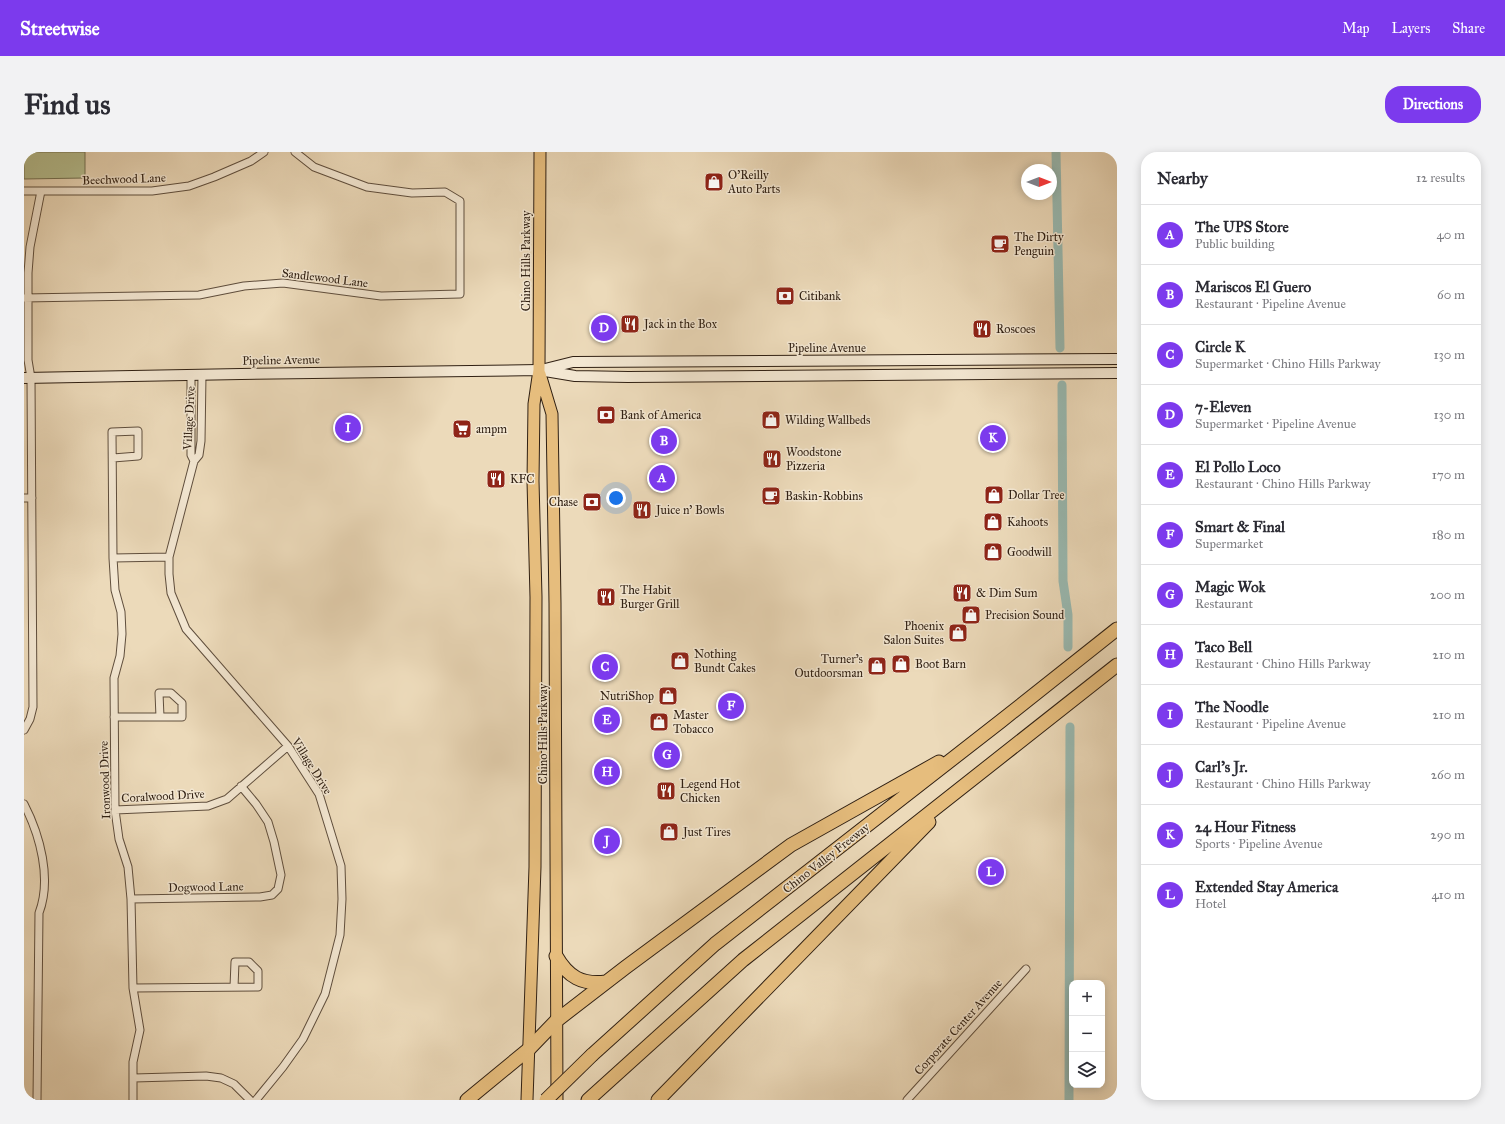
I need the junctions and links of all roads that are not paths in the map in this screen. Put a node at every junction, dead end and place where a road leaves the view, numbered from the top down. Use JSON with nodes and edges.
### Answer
{"nodes":[{"id":1,"x":264,"y":152,"type":"edge"},
{"id":2,"x":296,"y":152,"type":"edge"},
{"id":3,"x":540,"y":152,"type":"edge"},
{"id":4,"x":41,"y":191,"type":"junction"},
{"id":5,"x":24,"y":193,"type":"edge"},
{"id":6,"x":26,"y":298,"type":"edge"},
{"id":7,"x":1117,"y":359,"type":"edge"},
{"id":8,"x":539,"y":370,"type":"junction"},
{"id":9,"x":1117,"y":373,"type":"edge"},
{"id":10,"x":191,"y":375,"type":"junction"},
{"id":11,"x":202,"y":375,"type":"junction"},
{"id":12,"x":28,"y":378,"type":"edge"},
{"id":13,"x":202,"y":410,"type":"junction"},
{"id":14,"x":191,"y":411,"type":"junction"},
{"id":15,"x":113,"y":458,"type":"junction"},
{"id":16,"x":194,"y":461,"type":"junction"},
{"id":17,"x":24,"y":498,"type":"edge"},
{"id":18,"x":32,"y":498,"type":"junction"},
{"id":19,"x":169,"y":557,"type":"junction"},
{"id":20,"x":113,"y":558,"type":"junction"},
{"id":21,"x":1117,"y":629,"type":"edge"},
{"id":22,"x":1117,"y":665,"type":"edge"},
{"id":23,"x":114,"y":717,"type":"junction"},
{"id":24,"x":160,"y":717,"type":"dead end"},
{"id":25,"x":24,"y":730,"type":"edge"},
{"id":26,"x":977,"y":740,"type":"junction"},
{"id":27,"x":288,"y":746,"type":"junction"},
{"id":28,"x":241,"y":786,"type":"junction"},
{"id":29,"x":964,"y":786,"type":"junction"},
{"id":30,"x":24,"y":804,"type":"edge"},
{"id":31,"x":115,"y":810,"type":"junction"},
{"id":32,"x":131,"y":899,"type":"junction"},
{"id":33,"x":556,"y":956,"type":"junction"},
{"id":34,"x":1026,"y":969,"type":"dead end"},
{"id":35,"x":606,"y":982,"type":"junction"},
{"id":36,"x":234,"y":987,"type":"junction"},
{"id":37,"x":133,"y":988,"type":"junction"},
{"id":38,"x":556,"y":1021,"type":"junction"},
{"id":39,"x":529,"y":1049,"type":"junction"},
{"id":40,"x":134,"y":1078,"type":"junction"},
{"id":41,"x":592,"y":1096,"type":"edge"},
{"id":42,"x":37,"y":1100,"type":"edge"},
{"id":43,"x":133,"y":1100,"type":"edge"},
{"id":44,"x":250,"y":1100,"type":"edge"},
{"id":45,"x":256,"y":1100,"type":"edge"},
{"id":46,"x":466,"y":1100,"type":"edge"},
{"id":47,"x":527,"y":1100,"type":"edge"},
{"id":48,"x":546,"y":1100,"type":"edge"},
{"id":49,"x":557,"y":1100,"type":"edge"},
{"id":50,"x":658,"y":1100,"type":"edge"},
{"id":51,"x":908,"y":1100,"type":"edge"}],
"edges":[{"from":1,"to":4,"type":"street","name":"Beechwood Lane"},
{"from":2,"to":6,"type":"street","name":"Sandlewood Lane"},
{"from":3,"to":8,"type":"main road","name":"Chino Hills Parkway"},
{"from":4,"to":5,"type":"street","name":"Beechwood Lane"},
{"from":4,"to":6,"type":"street"},
{"from":6,"to":12,"type":"street"},
{"from":7,"to":8,"type":"main road","name":"Pipeline Avenue"},
{"from":8,"to":9,"type":"main road","name":"Pipeline Avenue"},
{"from":8,"to":11,"type":"main road","name":"Pipeline Avenue"},
{"from":8,"to":33,"type":"main road","name":"Chino Hills Parkway"},
{"from":8,"to":39,"type":"main road","name":"Chino Hills Parkway"},
{"from":10,"to":11,"type":"main road","name":"Pipeline Avenue"},
{"from":10,"to":12,"type":"main road","name":"Pipeline Avenue"},
{"from":10,"to":14,"type":"street","name":"Village Drive"},
{"from":11,"to":13,"type":"street","name":"Village Drive"},
{"from":12,"to":18,"type":"street"},
{"from":13,"to":14,"type":"street"},
{"from":13,"to":16,"type":"street","name":"Village Drive"},
{"from":14,"to":16,"type":"street","name":"Village Drive"},
{"from":15,"to":15,"type":"street","name":"Ironwood Drive"},
{"from":15,"to":20,"type":"street","name":"Ironwood Drive"},
{"from":16,"to":19,"type":"street","name":"Village Drive"},
{"from":17,"to":18,"type":"street"},
{"from":18,"to":25,"type":"street"},
{"from":19,"to":20,"type":"street"},
{"from":19,"to":27,"type":"street","name":"Village Drive"},
{"from":20,"to":23,"type":"street","name":"Ironwood Drive"},
{"from":21,"to":26,"type":"highway","name":"Chino Valley Freeway"},
{"from":22,"to":29,"type":"highway"},
{"from":23,"to":24,"type":"street"},
{"from":23,"to":31,"type":"street","name":"Ironwood Drive"},
{"from":26,"to":35,"type":"highway"},
{"from":26,"to":48,"type":"highway","name":"Chino Valley Freeway","bridge":true},
{"from":27,"to":28,"type":"street","name":"Coralwood Drive"},
{"from":27,"to":45,"type":"street","name":"Village Drive"},
{"from":28,"to":31,"type":"street","name":"Coralwood Drive"},
{"from":28,"to":32,"type":"street","name":"Dogwood Lane"},
{"from":29,"to":41,"type":"highway"},
{"from":29,"to":50,"type":"highway"},
{"from":30,"to":42,"type":"street"},
{"from":31,"to":32,"type":"street","name":"Ironwood Drive"},
{"from":32,"to":37,"type":"street","name":"Ironwood Drive"},
{"from":33,"to":35,"type":"highway"},
{"from":33,"to":38,"type":"main road","name":"Chino Hills Parkway"},
{"from":34,"to":51,"type":"street","name":"Corporate Center Avenue"},
{"from":35,"to":38,"type":"highway"},
{"from":36,"to":36,"type":"street"},
{"from":36,"to":37,"type":"street"},
{"from":37,"to":40,"type":"street","name":"Ironwood Drive"},
{"from":38,"to":39,"type":"highway"},
{"from":38,"to":49,"type":"main road","name":"Chino Hills Parkway"},
{"from":39,"to":46,"type":"highway"},
{"from":39,"to":47,"type":"main road","name":"Chino Hills Parkway"},
{"from":40,"to":43,"type":"street","name":"Ironwood Drive"},
{"from":40,"to":44,"type":"street"}]}
